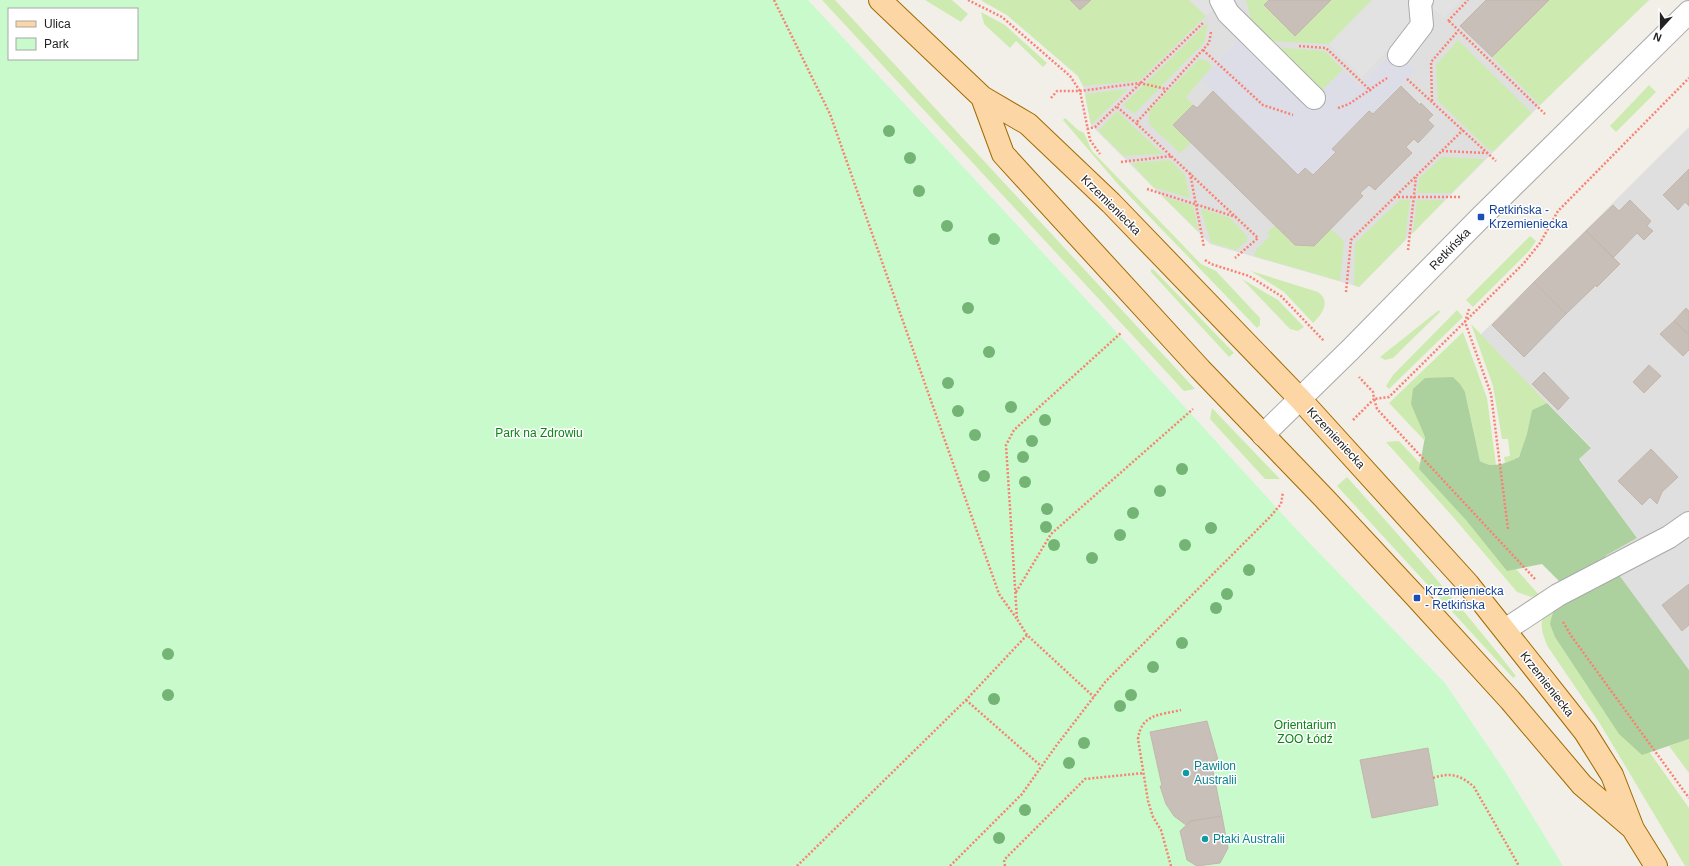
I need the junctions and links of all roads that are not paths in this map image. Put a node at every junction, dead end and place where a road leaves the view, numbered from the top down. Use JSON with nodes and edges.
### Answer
{"nodes":[{"id":1,"x":880,"y":0,"type":"edge"},
{"id":2,"x":1422,"y":0,"type":"edge"},
{"id":3,"x":1219,"y":7,"type":"edge"},
{"id":4,"x":1689,"y":12,"type":"edge"},
{"id":5,"x":1399,"y":55,"type":"dead end"},
{"id":6,"x":982,"y":97,"type":"junction"},
{"id":7,"x":1314,"y":98,"type":"dead end"},
{"id":8,"x":1300,"y":399,"type":"junction"},
{"id":9,"x":1263,"y":435,"type":"junction"},
{"id":10,"x":1689,"y":523,"type":"edge"},
{"id":11,"x":1505,"y":630,"type":"junction"},
{"id":12,"x":1634,"y":829,"type":"junction"},
{"id":13,"x":1656,"y":866,"type":"edge"}],
"edges":[{"from":1,"to":6,"type":"main road","name":"Krzemieniecka"},
{"from":2,"to":5,"type":"street"},
{"from":3,"to":7,"type":"street"},
{"from":4,"to":8,"type":"street","name":"Retkińska"},
{"from":6,"to":8,"type":"main road","name":"Krzemieniecka"},
{"from":6,"to":9,"type":"main road","name":"Krzemieniecka"},
{"from":8,"to":9,"type":"street","name":"Retkińska"},
{"from":8,"to":11,"type":"main road","name":"Krzemieniecka"},
{"from":9,"to":12,"type":"main road","name":"Krzemieniecka"},
{"from":10,"to":11,"type":"street"},
{"from":11,"to":12,"type":"main road","name":"Krzemieniecka"},
{"from":12,"to":13,"type":"main road","name":"Krzemieniecka"}]}
